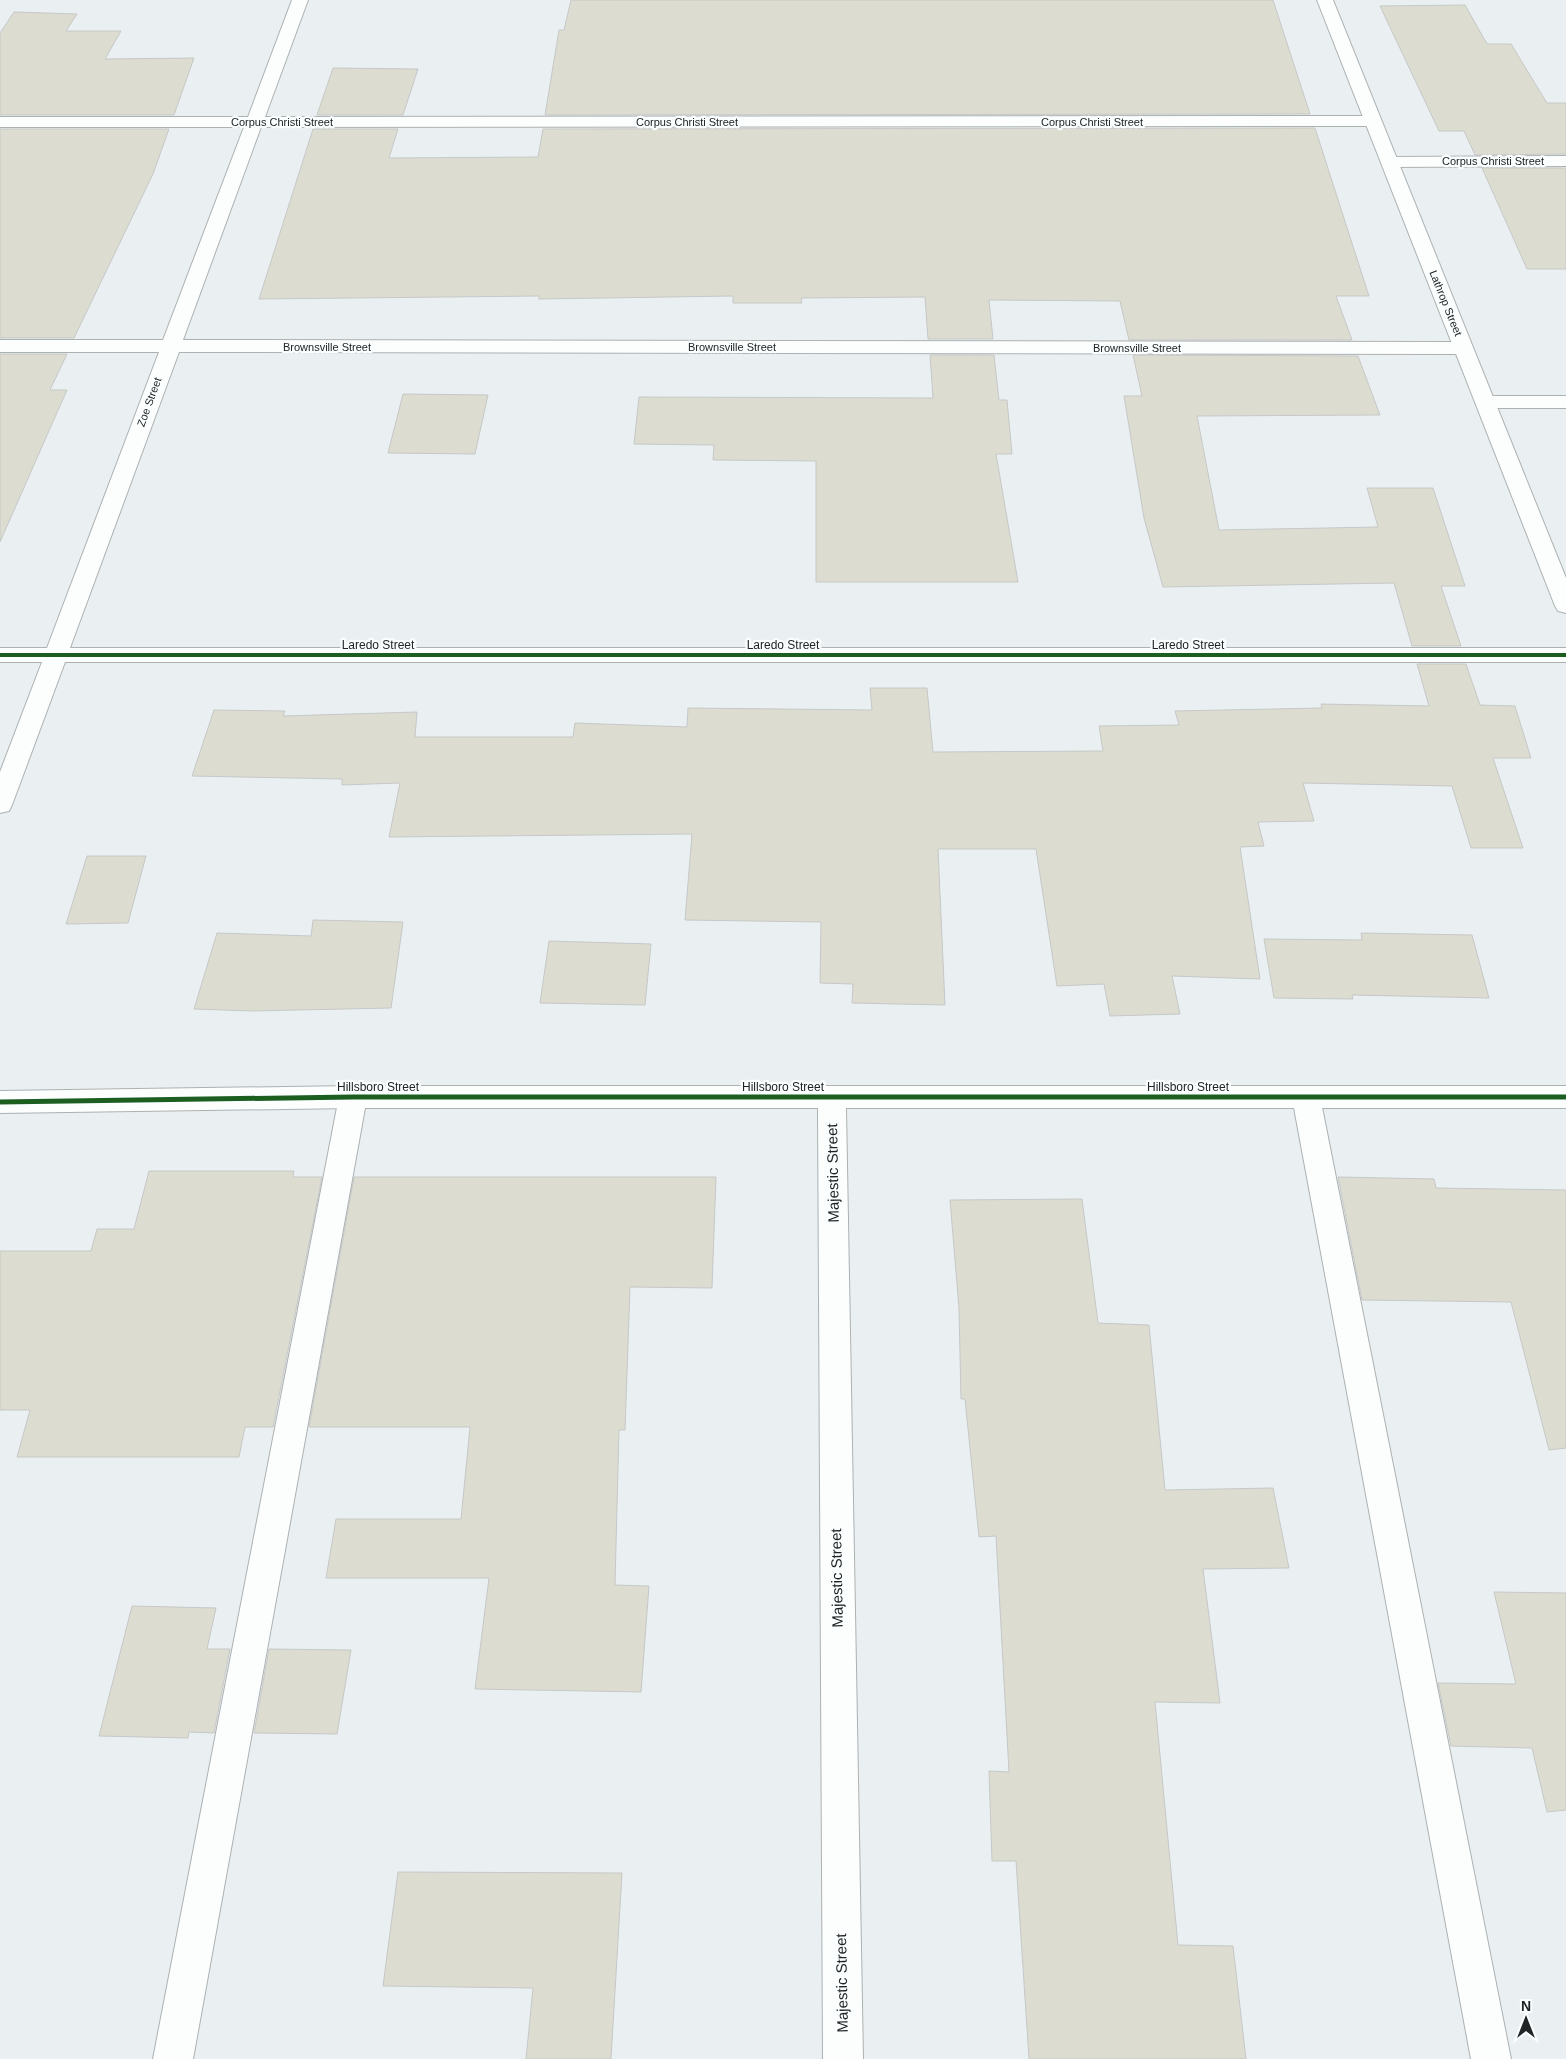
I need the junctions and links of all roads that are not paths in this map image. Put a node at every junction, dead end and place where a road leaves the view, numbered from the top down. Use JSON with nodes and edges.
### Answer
{"nodes":[{"id":1,"x":300,"y":0,"type":"edge"},
{"id":2,"x":1325,"y":0,"type":"edge"},
{"id":3,"x":1373,"y":121,"type":"junction"},
{"id":4,"x":0,"y":122,"type":"edge"},
{"id":5,"x":256,"y":122,"type":"junction"},
{"id":6,"x":1566,"y":161,"type":"edge"},
{"id":7,"x":1390,"y":162,"type":"junction"},
{"id":8,"x":0,"y":346,"type":"edge"},
{"id":9,"x":170,"y":347,"type":"junction"},
{"id":10,"x":1463,"y":348,"type":"junction"},
{"id":11,"x":1485,"y":402,"type":"junction"},
{"id":12,"x":1566,"y":402,"type":"edge"},
{"id":13,"x":1566,"y":606,"type":"edge"},
{"id":14,"x":0,"y":655,"type":"edge"},
{"id":15,"x":56,"y":655,"type":"junction"},
{"id":16,"x":1566,"y":655,"type":"edge"},
{"id":17,"x":0,"y":805,"type":"edge"},
{"id":18,"x":353,"y":1097,"type":"junction"},
{"id":19,"x":832,"y":1097,"type":"junction"},
{"id":20,"x":1306,"y":1097,"type":"junction"},
{"id":21,"x":1566,"y":1097,"type":"edge"},
{"id":22,"x":0,"y":1102,"type":"edge"},
{"id":23,"x":173,"y":2059,"type":"edge"},
{"id":24,"x":843,"y":2059,"type":"edge"},
{"id":25,"x":1491,"y":2059,"type":"edge"}],
"edges":[{"from":1,"to":5,"type":"street","name":"Zoe Street"},
{"from":2,"to":3,"type":"street","name":"Lathrop Street"},
{"from":3,"to":5,"type":"street","name":"Corpus Christi Street"},
{"from":3,"to":7,"type":"street","name":"Lathrop Street"},
{"from":4,"to":5,"type":"street","name":"Corpus Christi Street"},
{"from":5,"to":9,"type":"street","name":"Zoe Street"},
{"from":6,"to":7,"type":"street","name":"Corpus Christi Street"},
{"from":7,"to":10,"type":"street","name":"Lathrop Street"},
{"from":8,"to":9,"type":"street","name":"Brownsville Street"},
{"from":9,"to":10,"type":"street","name":"Brownsville Street"},
{"from":9,"to":15,"type":"street","name":"Zoe Street"},
{"from":10,"to":11,"type":"street","name":"Lathrop Street"},
{"from":11,"to":12,"type":"street"},
{"from":11,"to":13,"type":"street","name":"Lathrop Street"},
{"from":14,"to":15,"type":"street","name":"Laredo Street"},
{"from":15,"to":16,"type":"street","name":"Laredo Street"},
{"from":15,"to":17,"type":"street","name":"Zoe Street"},
{"from":18,"to":19,"type":"street","name":"Hillsboro Street"},
{"from":18,"to":22,"type":"street","name":"Hillsboro Street"},
{"from":18,"to":23,"type":"street"},
{"from":19,"to":20,"type":"street","name":"Hillsboro Street"},
{"from":19,"to":24,"type":"street","name":"Majestic Street"},
{"from":20,"to":21,"type":"street","name":"Hillsboro Street"},
{"from":20,"to":25,"type":"street"}]}
